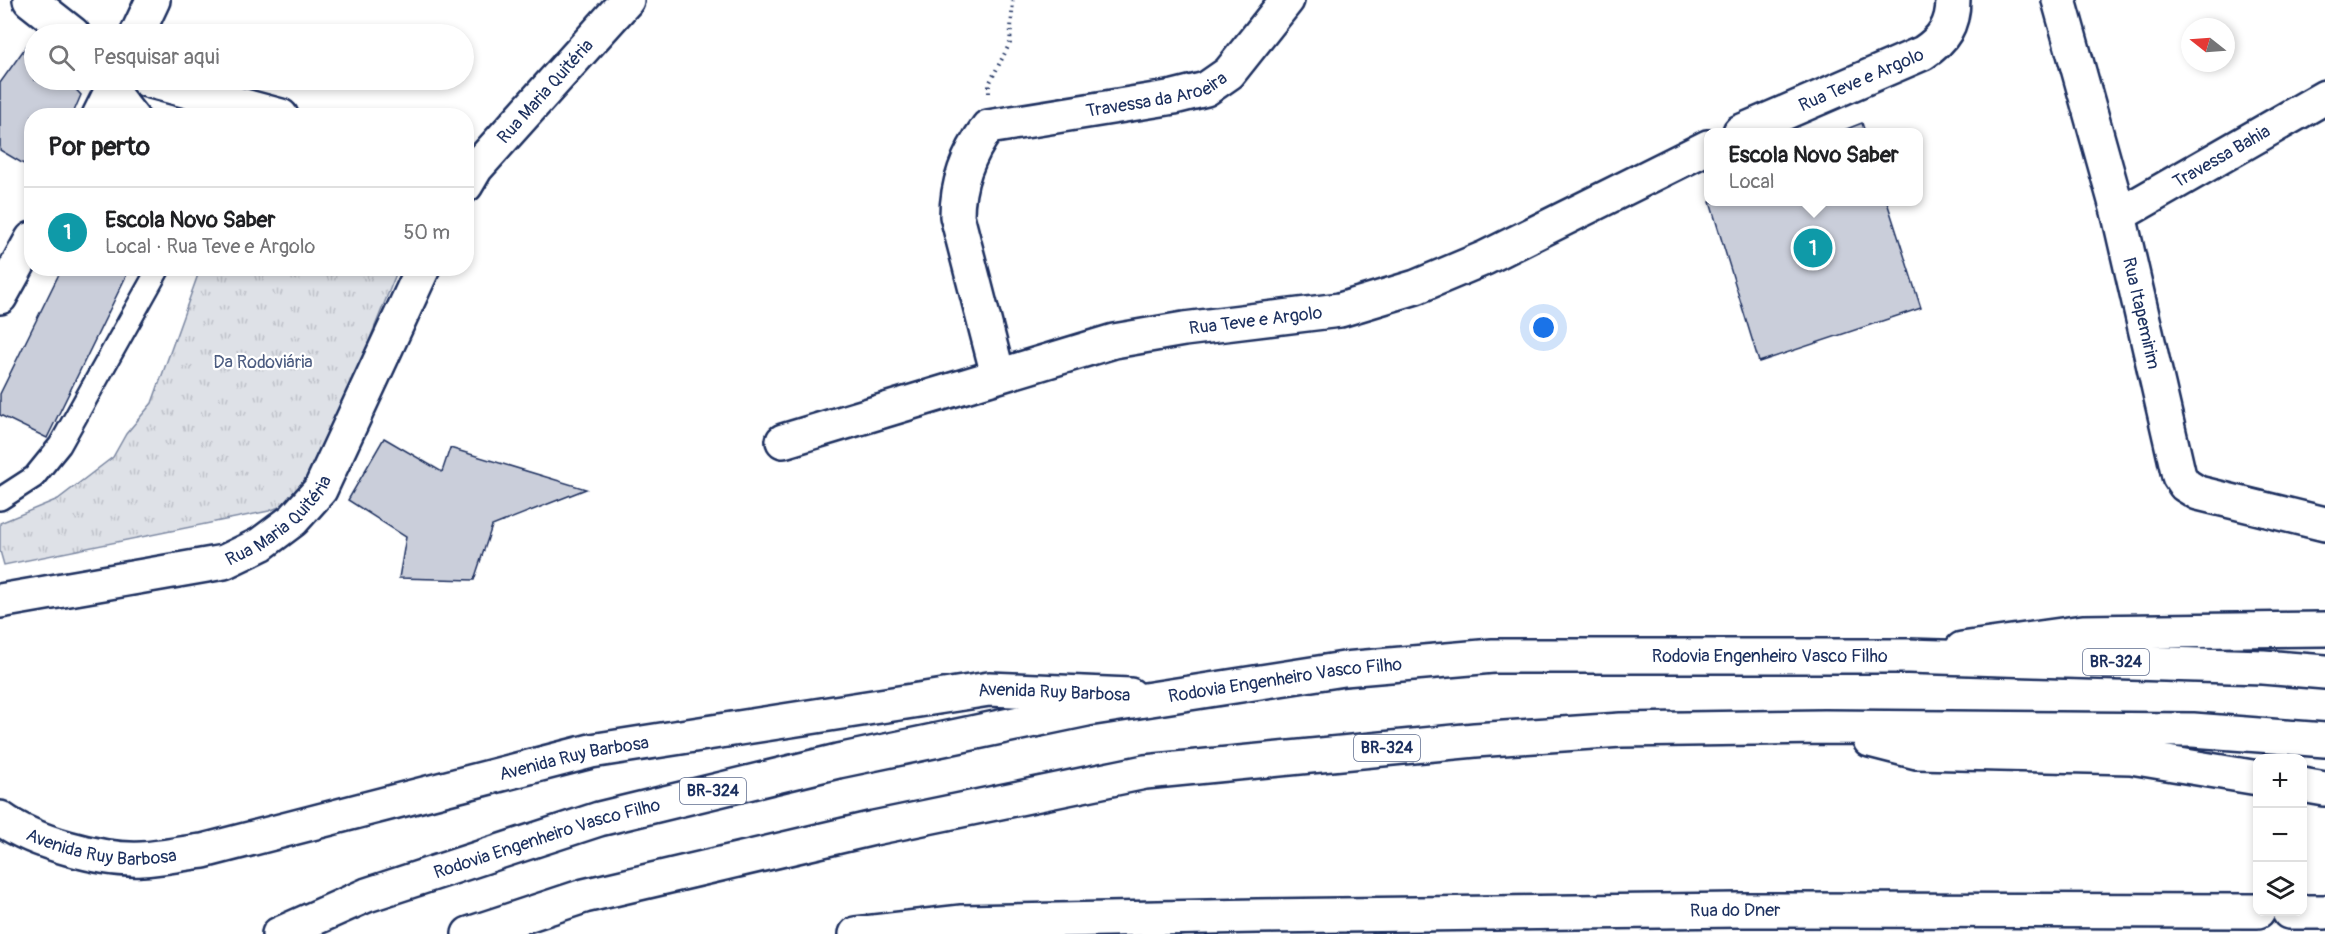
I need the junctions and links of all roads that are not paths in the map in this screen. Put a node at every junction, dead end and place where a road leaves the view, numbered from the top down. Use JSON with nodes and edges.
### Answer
{"nodes":[{"id":1,"x":30,"y":0,"type":"edge"},
{"id":2,"x":153,"y":0,"type":"edge"},
{"id":3,"x":627,"y":0,"type":"edge"},
{"id":4,"x":1287,"y":0,"type":"edge"},
{"id":5,"x":1953,"y":0,"type":"edge"},
{"id":6,"x":2059,"y":0,"type":"edge"},
{"id":7,"x":60,"y":24,"type":"edge"},
{"id":8,"x":141,"y":24,"type":"edge"},
{"id":9,"x":112,"y":90,"type":"edge"},
{"id":10,"x":121,"y":90,"type":"edge"},
{"id":11,"x":182,"y":90,"type":"edge"},
{"id":12,"x":2325,"y":97,"type":"edge"},
{"id":13,"x":103,"y":108,"type":"edge"},
{"id":14,"x":133,"y":108,"type":"edge"},
{"id":15,"x":246,"y":108,"type":"edge"},
{"id":16,"x":1749,"y":128,"type":"edge"},
{"id":17,"x":1704,"y":149,"type":"edge"},
{"id":18,"x":474,"y":169,"type":"edge"},
{"id":19,"x":2120,"y":215,"type":"junction"},
{"id":20,"x":24,"y":254,"type":"edge"},
{"id":21,"x":155,"y":276,"type":"edge"},
{"id":22,"x":419,"y":276,"type":"edge"},
{"id":23,"x":0,"y":297,"type":"edge"},
{"id":24,"x":998,"y":375,"type":"junction"},
{"id":25,"x":783,"y":441,"type":"dead end"},
{"id":26,"x":0,"y":499,"type":"edge"},
{"id":27,"x":2325,"y":524,"type":"edge"},
{"id":28,"x":0,"y":601,"type":"edge"},
{"id":29,"x":2325,"y":629,"type":"edge"},
{"id":30,"x":1908,"y":657,"type":"junction"},
{"id":31,"x":2325,"y":672,"type":"edge"},
{"id":32,"x":1162,"y":696,"type":"junction"},
{"id":33,"x":1824,"y":727,"type":"junction"},
{"id":34,"x":2325,"y":740,"type":"edge"},
{"id":35,"x":2253,"y":777,"type":"edge"},
{"id":36,"x":2307,"y":786,"type":"edge"},
{"id":37,"x":2325,"y":789,"type":"edge"},
{"id":38,"x":0,"y":818,"type":"edge"},
{"id":39,"x":2253,"y":911,"type":"edge"},
{"id":40,"x":2307,"y":912,"type":"edge"},
{"id":41,"x":2325,"y":912,"type":"edge"},
{"id":42,"x":279,"y":934,"type":"edge"},
{"id":43,"x":469,"y":934,"type":"edge"},
{"id":44,"x":856,"y":934,"type":"edge"}],
"edges":[{"from":1,"to":7,"type":"main road"},
{"from":2,"to":8,"type":"main road"},
{"from":3,"to":18,"type":"main road","name":"Rua Maria Quitéria"},
{"from":4,"to":24,"type":"main road","name":"Travessa da Aroeira"},
{"from":5,"to":16,"type":"main road","name":"Rua Teve e Argolo"},
{"from":6,"to":19,"type":"main road","name":"Rua Itapemirim"},
{"from":9,"to":13,"type":"main road"},
{"from":10,"to":14,"type":"lane"},
{"from":11,"to":15,"type":"main road"},
{"from":12,"to":19,"type":"main road","name":"Travessa Bahia"},
{"from":17,"to":24,"type":"main road","name":"Rua Teve e Argolo"},
{"from":19,"to":27,"type":"main road","name":"Rua Itapemirim"},
{"from":20,"to":23,"type":"main road"},
{"from":21,"to":26,"type":"lane"},
{"from":22,"to":28,"type":"main road","name":"Rua Maria Quitéria"},
{"from":24,"to":25,"type":"main road","name":"Rua Teve e Argolo"},
{"from":29,"to":30,"type":"main road"},
{"from":30,"to":31,"type":"main road","name":"Rodovia Engenheiro Vasco Filho","number":"BR-324"},
{"from":30,"to":32,"type":"main road","name":"Rodovia Engenheiro Vasco Filho","number":"BR-324"},
{"from":32,"to":38,"type":"main road","name":"Avenida Ruy Barbosa"},
{"from":32,"to":42,"type":"main road","name":"Rodovia Engenheiro Vasco Filho","number":"BR-324"},
{"from":33,"to":34,"type":"main road","number":"BR-324"},
{"from":33,"to":35,"type":"main road"},
{"from":33,"to":43,"type":"main road","number":"BR-324"},
{"from":36,"to":37,"type":"main road"},
{"from":39,"to":44,"type":"main road","name":"Rua do Dner"},
{"from":40,"to":41,"type":"main road"}]}
